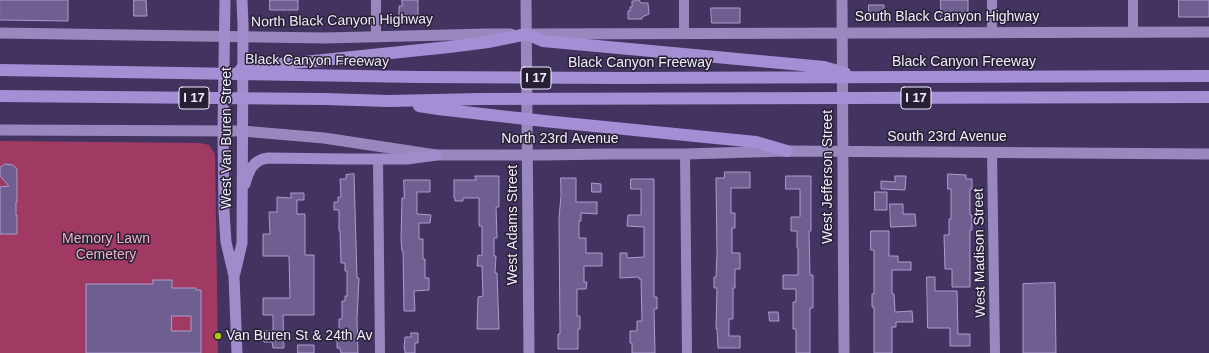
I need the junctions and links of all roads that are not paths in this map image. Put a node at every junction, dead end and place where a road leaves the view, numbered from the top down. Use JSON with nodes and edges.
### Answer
{"nodes":[{"id":1,"x":225,"y":0,"type":"edge"},
{"id":2,"x":242,"y":0,"type":"edge"},
{"id":3,"x":376,"y":0,"type":"edge"},
{"id":4,"x":526,"y":0,"type":"edge"},
{"id":5,"x":684,"y":0,"type":"edge"},
{"id":6,"x":842,"y":0,"type":"edge"},
{"id":7,"x":992,"y":0,"type":"edge"},
{"id":8,"x":1133,"y":0,"type":"edge"},
{"id":9,"x":992,"y":32,"type":"junction"},
{"id":10,"x":1133,"y":32,"type":"junction"},
{"id":11,"x":1209,"y":32,"type":"edge"},
{"id":12,"x":0,"y":33,"type":"edge"},
{"id":13,"x":842,"y":33,"type":"junction"},
{"id":14,"x":526,"y":34,"type":"junction"},
{"id":15,"x":684,"y":34,"type":"junction"},
{"id":16,"x":376,"y":36,"type":"junction"},
{"id":17,"x":224,"y":37,"type":"junction"},
{"id":18,"x":243,"y":38,"type":"junction"},
{"id":19,"x":0,"y":70,"type":"edge"},
{"id":20,"x":210,"y":74,"type":"junction"},
{"id":21,"x":1209,"y":76,"type":"edge"},
{"id":22,"x":862,"y":77,"type":"junction"},
{"id":23,"x":0,"y":96,"type":"edge"},
{"id":24,"x":1209,"y":97,"type":"edge"},
{"id":25,"x":389,"y":101,"type":"junction"},
{"id":26,"x":223,"y":125,"type":"junction"},
{"id":27,"x":242,"y":126,"type":"junction"},
{"id":28,"x":0,"y":130,"type":"edge"},
{"id":29,"x":787,"y":151,"type":"junction"},
{"id":30,"x":843,"y":151,"type":"junction"},
{"id":31,"x":992,"y":153,"type":"junction"},
{"id":32,"x":685,"y":154,"type":"junction"},
{"id":33,"x":1209,"y":154,"type":"edge"},
{"id":34,"x":436,"y":155,"type":"junction"},
{"id":35,"x":528,"y":155,"type":"junction"},
{"id":36,"x":378,"y":159,"type":"junction"},
{"id":37,"x":242,"y":198,"type":"junction"},
{"id":38,"x":234,"y":276,"type":"junction"},
{"id":39,"x":237,"y":353,"type":"edge"},
{"id":40,"x":380,"y":353,"type":"edge"},
{"id":41,"x":529,"y":353,"type":"edge"},
{"id":42,"x":687,"y":353,"type":"edge"},
{"id":43,"x":844,"y":353,"type":"edge"},
{"id":44,"x":995,"y":353,"type":"edge"}],
"edges":[{"from":1,"to":17,"type":"main road","name":"West Van Buren Street"},
{"from":2,"to":18,"type":"main road","name":"West Van Buren Street"},
{"from":3,"to":16,"type":"street"},
{"from":4,"to":14,"type":"main road","name":"West Adams Street"},
{"from":5,"to":15,"type":"street"},
{"from":6,"to":13,"type":"main road","name":"West Jefferson Street"},
{"from":7,"to":9,"type":"street"},
{"from":8,"to":10,"type":"street"},
{"from":9,"to":10,"type":"main road","name":"South Black Canyon Highway"},
{"from":9,"to":13,"type":"main road","name":"South Black Canyon Highway"},
{"from":10,"to":11,"type":"main road","name":"South Black Canyon Highway"},
{"from":12,"to":17,"type":"main road","name":"North Black Canyon Highway"},
{"from":13,"to":15,"type":"main road","name":"South Black Canyon Highway"},
{"from":13,"to":30,"type":"main road","name":"West Jefferson Street"},
{"from":14,"to":15,"type":"main road","name":"North Black Canyon Highway"},
{"from":14,"to":16,"type":"main road","name":"North Black Canyon Highway"},
{"from":14,"to":20,"type":"highway"},
{"from":14,"to":22,"type":"highway"},
{"from":14,"to":35,"type":"main road","name":"West Adams Street"},
{"from":16,"to":18,"type":"main road","name":"North Black Canyon Highway"},
{"from":17,"to":18,"type":"main road","name":"North Black Canyon Highway"},
{"from":17,"to":26,"type":"main road","name":"West Van Buren Street"},
{"from":18,"to":27,"type":"main road","name":"West Van Buren Street"},
{"from":19,"to":20,"type":"highway","name":"Black Canyon Freeway","number":"I 17"},
{"from":20,"to":22,"type":"highway","name":"Black Canyon Freeway","number":"I 17"},
{"from":21,"to":22,"type":"highway","name":"Black Canyon Freeway","number":"I 17"},
{"from":23,"to":25,"type":"highway","number":"I 17"},
{"from":24,"to":25,"type":"highway","number":"I 17"},
{"from":25,"to":29,"type":"highway"},
{"from":26,"to":27,"type":"main road"},
{"from":26,"to":28,"type":"main road"},
{"from":26,"to":38,"type":"main road","name":"West Van Buren Street"},
{"from":27,"to":34,"type":"main road"},
{"from":27,"to":37,"type":"main road","name":"West Van Buren Street"},
{"from":29,"to":30,"type":"main road","name":"South 23rd Avenue"},
{"from":29,"to":32,"type":"main road","name":"South 23rd Avenue"},
{"from":30,"to":31,"type":"main road","name":"South 23rd Avenue"},
{"from":30,"to":43,"type":"main road","name":"West Jefferson Street"},
{"from":31,"to":33,"type":"main road","name":"South 23rd Avenue"},
{"from":31,"to":44,"type":"street","name":"West Madison Street"},
{"from":32,"to":35,"type":"main road","name":"North 23rd Avenue"},
{"from":32,"to":42,"type":"street"},
{"from":34,"to":35,"type":"main road","name":"North 23rd Avenue"},
{"from":34,"to":36,"type":"main road"},
{"from":35,"to":41,"type":"main road","name":"West Adams Street"},
{"from":36,"to":37,"type":"main road"},
{"from":36,"to":40,"type":"street"},
{"from":37,"to":38,"type":"main road","name":"West Van Buren Street"},
{"from":38,"to":39,"type":"main road","name":"West Van Buren Street"}]}
